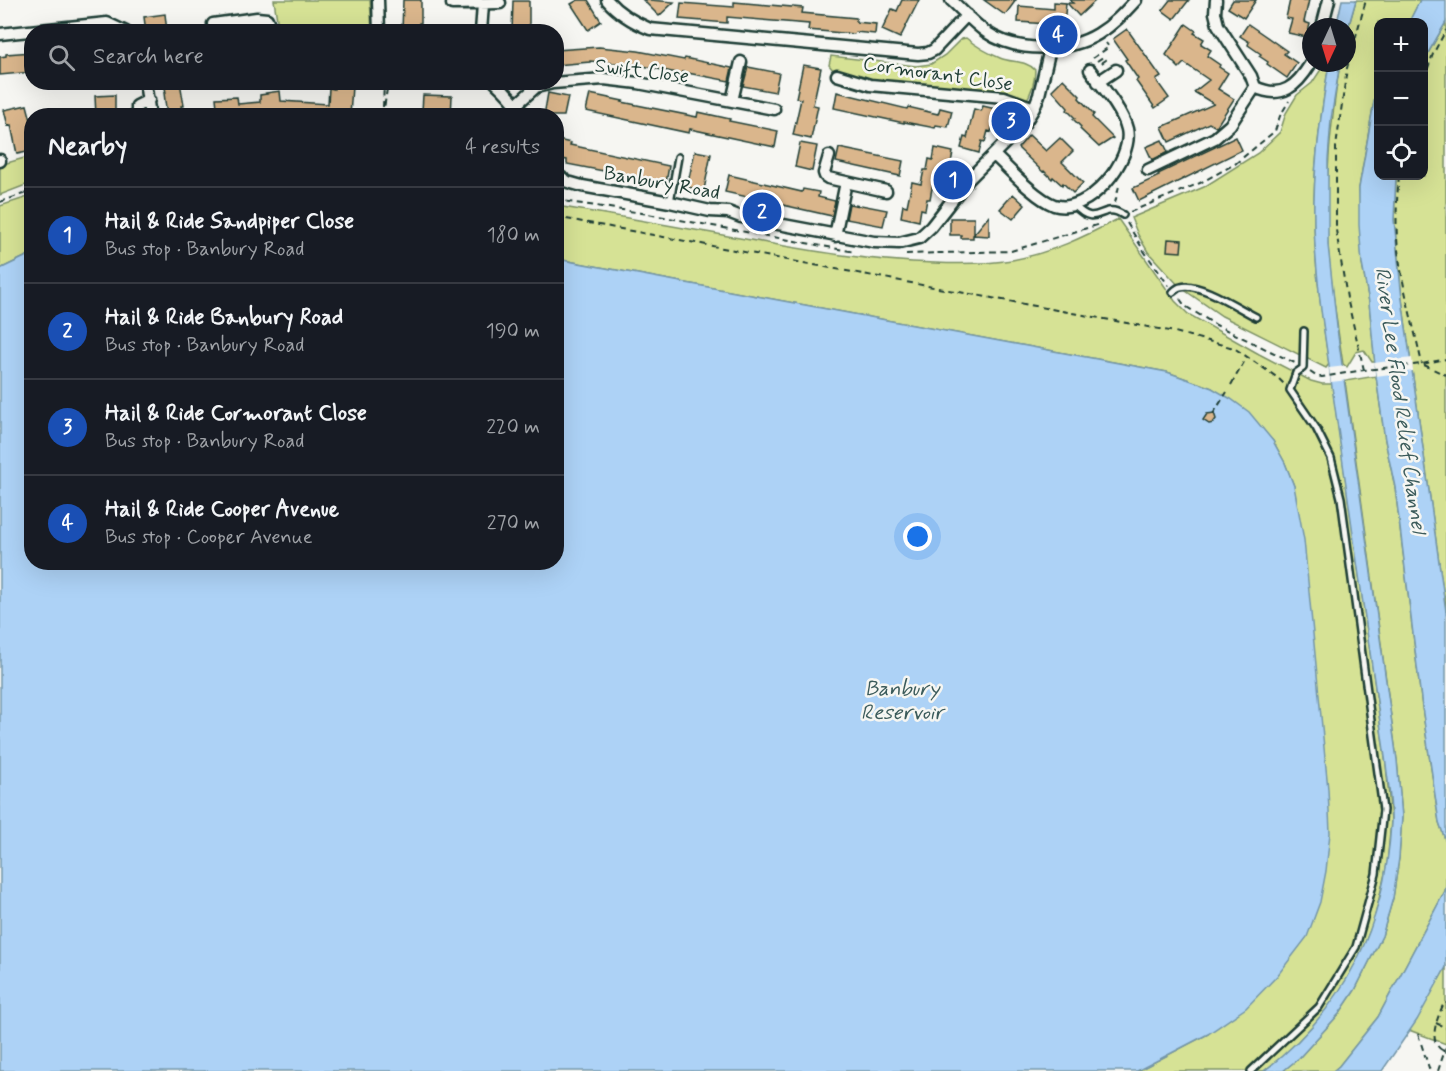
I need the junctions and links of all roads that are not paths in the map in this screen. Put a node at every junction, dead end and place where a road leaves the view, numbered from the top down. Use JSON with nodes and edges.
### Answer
{"nodes":[{"id":1,"x":378,"y":0,"type":"edge"},
{"id":2,"x":607,"y":0,"type":"edge"},
{"id":3,"x":951,"y":0,"type":"edge"},
{"id":4,"x":1136,"y":0,"type":"edge"},
{"id":5,"x":1216,"y":0,"type":"edge"},
{"id":6,"x":1329,"y":0,"type":"edge"},
{"id":7,"x":500,"y":3,"type":"dead end"},
{"id":8,"x":452,"y":4,"type":"dead end"},
{"id":9,"x":483,"y":4,"type":"junction"},
{"id":10,"x":968,"y":15,"type":"junction"},
{"id":11,"x":1324,"y":18,"type":"edge"},
{"id":12,"x":213,"y":24,"type":"dead end"},
{"id":13,"x":269,"y":24,"type":"edge"},
{"id":14,"x":379,"y":24,"type":"edge"},
{"id":15,"x":482,"y":24,"type":"edge"},
{"id":16,"x":24,"y":32,"type":"edge"},
{"id":17,"x":0,"y":34,"type":"edge"},
{"id":18,"x":1049,"y":47,"type":"junction"},
{"id":19,"x":741,"y":62,"type":"dead end"},
{"id":20,"x":1093,"y":63,"type":"road end"},
{"id":21,"x":1116,"y":70,"type":"dead end"},
{"id":22,"x":1305,"y":72,"type":"edge"},
{"id":23,"x":837,"y":75,"type":"dead end"},
{"id":24,"x":564,"y":82,"type":"edge"},
{"id":25,"x":1098,"y":82,"type":"junction"},
{"id":26,"x":1255,"y":87,"type":"junction"},
{"id":27,"x":147,"y":90,"type":"edge"},
{"id":28,"x":503,"y":90,"type":"edge"},
{"id":29,"x":533,"y":90,"type":"edge"},
{"id":30,"x":149,"y":100,"type":"junction"},
{"id":31,"x":732,"y":102,"type":"junction"},
{"id":32,"x":517,"y":104,"type":"junction"},
{"id":33,"x":137,"y":108,"type":"edge"},
{"id":34,"x":150,"y":108,"type":"edge"},
{"id":35,"x":519,"y":108,"type":"edge"},
{"id":36,"x":1034,"y":108,"type":"junction"},
{"id":37,"x":774,"y":109,"type":"dead end"},
{"id":38,"x":994,"y":155,"type":"junction"},
{"id":39,"x":828,"y":156,"type":"dead end"},
{"id":40,"x":678,"y":157,"type":"dead end"},
{"id":41,"x":1148,"y":170,"type":"dead end"},
{"id":42,"x":564,"y":179,"type":"edge"},
{"id":43,"x":846,"y":182,"type":"junction"},
{"id":44,"x":886,"y":191,"type":"dead end"},
{"id":45,"x":669,"y":202,"type":"junction"},
{"id":46,"x":1074,"y":205,"type":"junction"},
{"id":47,"x":1126,"y":214,"type":"road end"},
{"id":48,"x":835,"y":236,"type":"junction"},
{"id":49,"x":1173,"y":292,"type":"road end"},
{"id":50,"x":1256,"y":317,"type":"dead end"},
{"id":51,"x":1304,"y":331,"type":"dead end"},
{"id":52,"x":1251,"y":1071,"type":"edge"}],
"edges":[{"from":1,"to":14,"type":"street"},
{"from":2,"to":10,"type":"street"},
{"from":3,"to":10,"type":"street"},
{"from":4,"to":18,"type":"street"},
{"from":5,"to":26,"type":"street"},
{"from":6,"to":11,"type":"street"},
{"from":7,"to":9,"type":"street"},
{"from":8,"to":9,"type":"street"},
{"from":9,"to":15,"type":"street"},
{"from":10,"to":18,"type":"street"},
{"from":12,"to":13,"type":"street"},
{"from":16,"to":17,"type":"street"},
{"from":18,"to":36,"type":"street","name":"Banbury Road"},
{"from":19,"to":31,"type":"street"},
{"from":20,"to":25,"type":"street"},
{"from":21,"to":25,"type":"street"},
{"from":22,"to":26,"type":"street"},
{"from":23,"to":36,"type":"street","name":"Cormorant Close"},
{"from":24,"to":31,"type":"street","name":"Swift Close"},
{"from":25,"to":46,"type":"street"},
{"from":26,"to":41,"type":"street"},
{"from":27,"to":30,"type":"street"},
{"from":28,"to":32,"type":"street"},
{"from":29,"to":32,"type":"street","name":"Swift Close"},
{"from":30,"to":33,"type":"street"},
{"from":30,"to":34,"type":"street"},
{"from":31,"to":37,"type":"street","name":"Swift Close"},
{"from":32,"to":35,"type":"street"},
{"from":36,"to":38,"type":"street","name":"Banbury Road"},
{"from":38,"to":46,"type":"street"},
{"from":38,"to":48,"type":"street","name":"Banbury Road"},
{"from":39,"to":43,"type":"street"},
{"from":40,"to":45,"type":"lane"},
{"from":42,"to":45,"type":"street","name":"Banbury Road"},
{"from":43,"to":44,"type":"street"},
{"from":43,"to":48,"type":"street"},
{"from":45,"to":48,"type":"street","name":"Banbury Road"},
{"from":46,"to":47,"type":"lane"},
{"from":49,"to":50,"type":"lane"},
{"from":51,"to":52,"type":"lane"}]}
